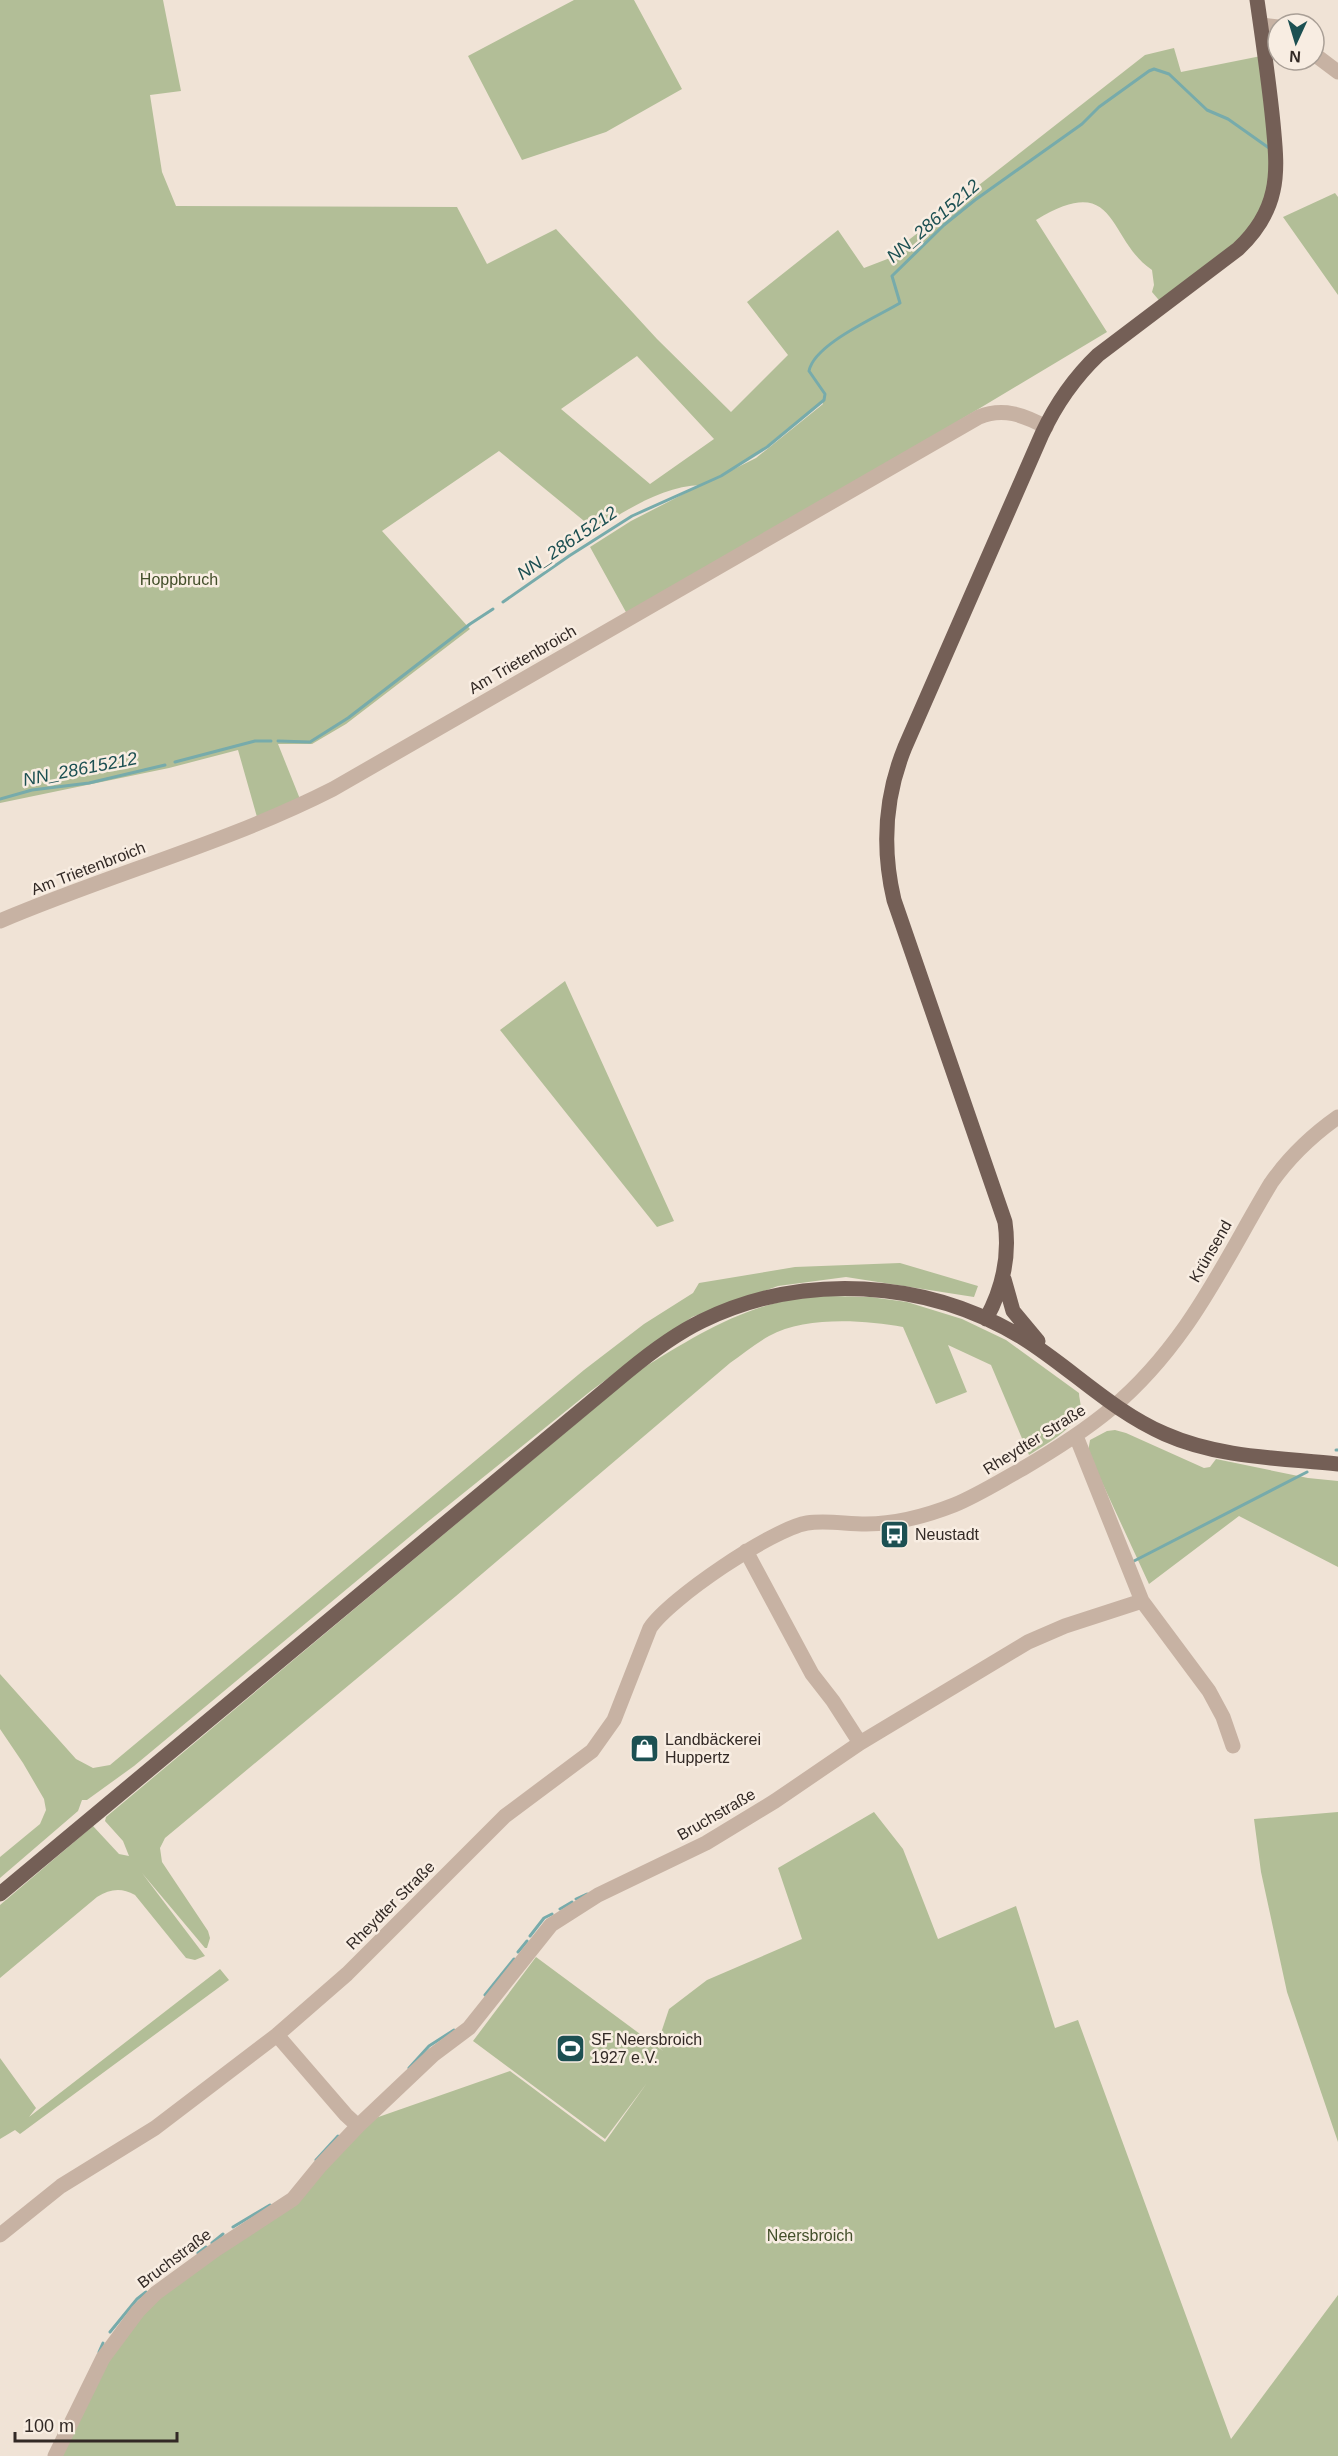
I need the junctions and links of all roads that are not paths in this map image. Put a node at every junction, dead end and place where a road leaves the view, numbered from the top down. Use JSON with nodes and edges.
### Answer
{"nodes":[{"id":1,"x":1248,"y":0,"type":"edge"},
{"id":2,"x":1257,"y":0,"type":"edge"},
{"id":3,"x":1262,"y":24,"type":"junction"},
{"id":4,"x":1266,"y":25,"type":"edge"},
{"id":5,"x":1046,"y":427,"type":"junction"},
{"id":6,"x":0,"y":921,"type":"edge"},
{"id":7,"x":1338,"y":1116,"type":"edge"},
{"id":8,"x":1004,"y":1279,"type":"junction"},
{"id":9,"x":986,"y":1319,"type":"junction"},
{"id":10,"x":1056,"y":1360,"type":"junction"},
{"id":11,"x":1117,"y":1406,"type":"junction"},
{"id":12,"x":1076,"y":1436,"type":"junction"},
{"id":13,"x":1338,"y":1464,"type":"edge"},
{"id":14,"x":746,"y":1551,"type":"junction"},
{"id":15,"x":1142,"y":1601,"type":"junction"},
{"id":16,"x":860,"y":1743,"type":"junction"},
{"id":17,"x":1233,"y":1746,"type":"dead end"},
{"id":18,"x":0,"y":1894,"type":"edge"},
{"id":19,"x":277,"y":2035,"type":"junction"},
{"id":20,"x":358,"y":2126,"type":"junction"},
{"id":21,"x":0,"y":2235,"type":"edge"},
{"id":22,"x":55,"y":2456,"type":"edge"}],
"edges":[{"from":1,"to":3,"type":"main road"},
{"from":2,"to":3,"type":"main road"},
{"from":3,"to":4,"type":"street"},
{"from":3,"to":5,"type":"main road"},
{"from":5,"to":6,"type":"street","name":"Am Trietenbroich"},
{"from":5,"to":8,"type":"main road"},
{"from":7,"to":11,"type":"street","name":"Krünsend"},
{"from":8,"to":9,"type":"main road"},
{"from":8,"to":10,"type":"main road"},
{"from":9,"to":10,"type":"main road"},
{"from":9,"to":18,"type":"main road"},
{"from":10,"to":11,"type":"main road"},
{"from":11,"to":12,"type":"street","name":"Rheydter Straße"},
{"from":11,"to":13,"type":"main road"},
{"from":12,"to":14,"type":"street","name":"Rheydter Straße"},
{"from":12,"to":15,"type":"street"},
{"from":14,"to":16,"type":"street"},
{"from":14,"to":19,"type":"street","name":"Rheydter Straße"},
{"from":15,"to":16,"type":"street","name":"Bruchstraße"},
{"from":15,"to":17,"type":"street"},
{"from":16,"to":20,"type":"street","name":"Bruchstraße"},
{"from":19,"to":20,"type":"street"},
{"from":19,"to":21,"type":"street","name":"Rheydter Straße"},
{"from":20,"to":22,"type":"street","name":"Bruchstraße"}]}
